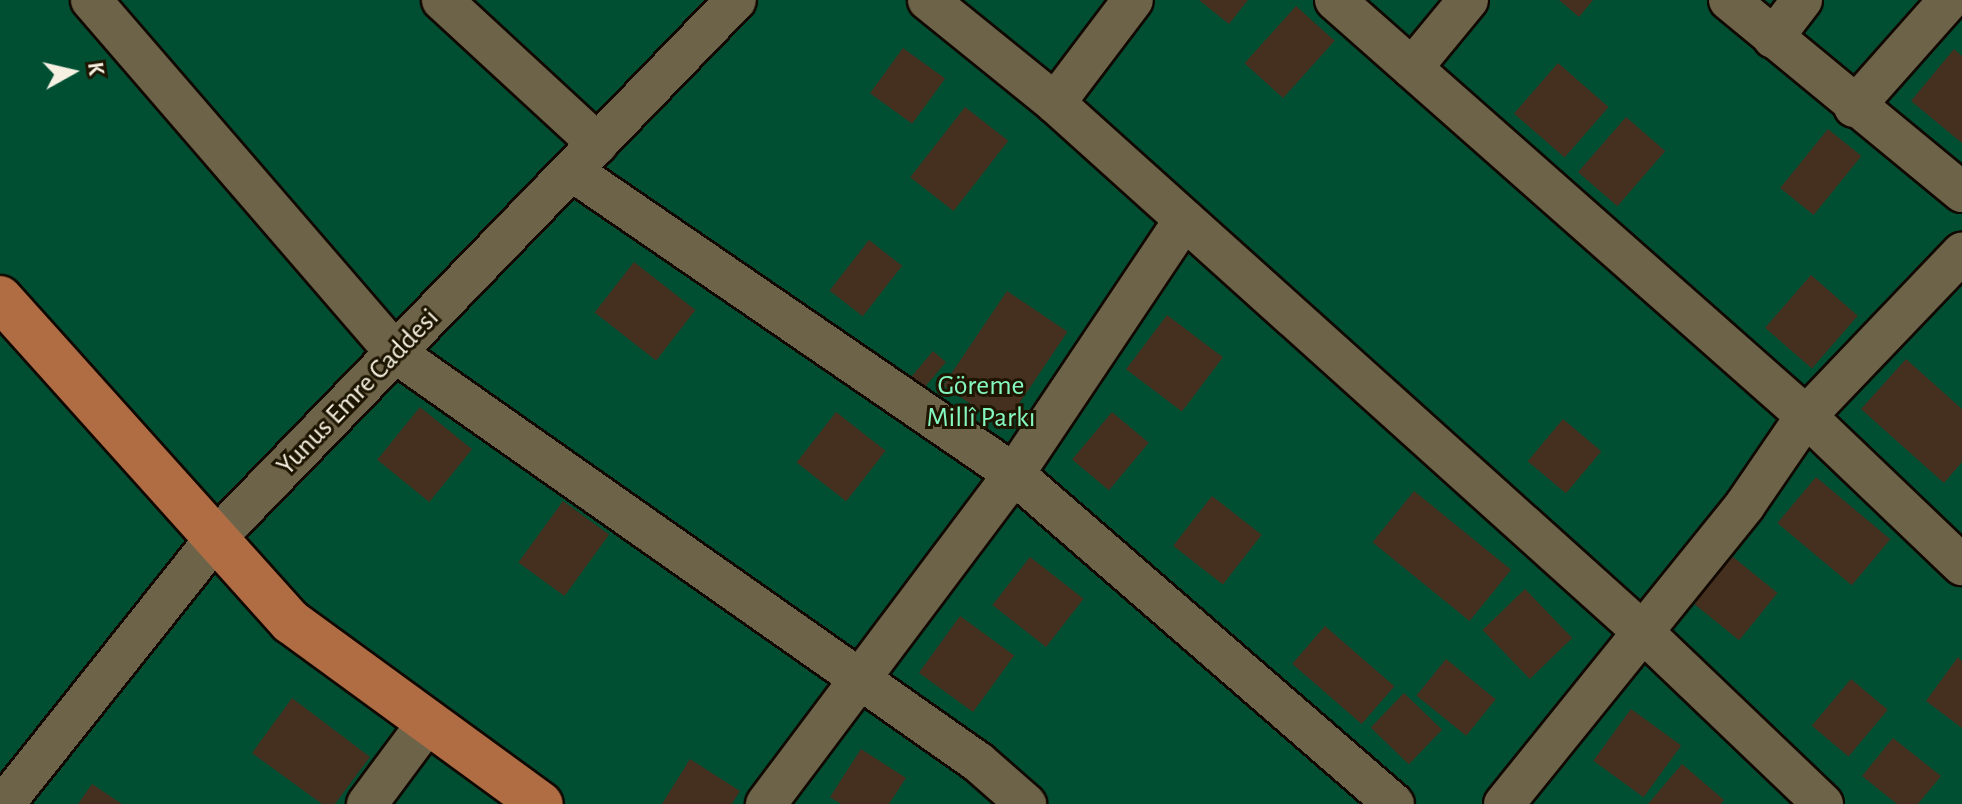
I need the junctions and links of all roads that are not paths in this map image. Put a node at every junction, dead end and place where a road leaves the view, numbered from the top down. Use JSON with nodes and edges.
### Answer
{"nodes":[{"id":1,"x":91,"y":0,"type":"edge"},
{"id":2,"x":442,"y":0,"type":"edge"},
{"id":3,"x":736,"y":0,"type":"edge"},
{"id":4,"x":928,"y":0,"type":"edge"},
{"id":5,"x":1133,"y":0,"type":"edge"},
{"id":6,"x":1335,"y":0,"type":"edge"},
{"id":7,"x":1468,"y":0,"type":"edge"},
{"id":8,"x":1729,"y":0,"type":"edge"},
{"id":9,"x":1802,"y":0,"type":"edge"},
{"id":10,"x":1949,"y":0,"type":"edge"},
{"id":11,"x":1773,"y":38,"type":"junction"},
{"id":12,"x":1412,"y":68,"type":"junction"},
{"id":13,"x":1055,"y":103,"type":"junction"},
{"id":14,"x":1854,"y":107,"type":"junction"},
{"id":15,"x":585,"y":158,"type":"junction"},
{"id":16,"x":1962,"y":192,"type":"edge"},
{"id":17,"x":1184,"y":220,"type":"junction"},
{"id":18,"x":1962,"y":253,"type":"edge"},
{"id":19,"x":0,"y":298,"type":"edge"},
{"id":20,"x":397,"y":354,"type":"junction"},
{"id":21,"x":1806,"y":416,"type":"junction"},
{"id":22,"x":1014,"y":474,"type":"junction"},
{"id":23,"x":213,"y":541,"type":"junction"},
{"id":24,"x":1962,"y":565,"type":"edge"},
{"id":25,"x":1643,"y":632,"type":"junction"},
{"id":26,"x":858,"y":677,"type":"junction"},
{"id":27,"x":428,"y":722,"type":"junction"},
{"id":28,"x":4,"y":804,"type":"edge"},
{"id":29,"x":367,"y":804,"type":"edge"},
{"id":30,"x":541,"y":804,"type":"edge"},
{"id":31,"x":766,"y":804,"type":"edge"},
{"id":32,"x":1026,"y":804,"type":"edge"},
{"id":33,"x":1394,"y":804,"type":"edge"},
{"id":34,"x":1504,"y":804,"type":"edge"},
{"id":35,"x":1823,"y":804,"type":"edge"}],
"edges":[{"from":1,"to":20,"type":"street"},
{"from":2,"to":15,"type":"street"},
{"from":3,"to":15,"type":"street","name":"Yunus Emre Caddesi"},
{"from":4,"to":13,"type":"street"},
{"from":5,"to":13,"type":"street"},
{"from":6,"to":12,"type":"street"},
{"from":7,"to":12,"type":"street"},
{"from":8,"to":11,"type":"street"},
{"from":9,"to":11,"type":"street"},
{"from":10,"to":14,"type":"street"},
{"from":11,"to":14,"type":"street"},
{"from":12,"to":21,"type":"street"},
{"from":13,"to":17,"type":"street"},
{"from":14,"to":16,"type":"street"},
{"from":15,"to":20,"type":"street","name":"Yunus Emre Caddesi"},
{"from":15,"to":22,"type":"street"},
{"from":17,"to":22,"type":"street"},
{"from":17,"to":25,"type":"street"},
{"from":18,"to":21,"type":"street"},
{"from":19,"to":23,"type":"main road"},
{"from":20,"to":23,"type":"street","name":"Yunus Emre Caddesi"},
{"from":20,"to":26,"type":"street"},
{"from":21,"to":24,"type":"street"},
{"from":21,"to":25,"type":"street"},
{"from":22,"to":26,"type":"street"},
{"from":22,"to":33,"type":"street"},
{"from":23,"to":27,"type":"main road"},
{"from":23,"to":28,"type":"street","name":"Yunus Emre Caddesi"},
{"from":25,"to":34,"type":"street"},
{"from":25,"to":35,"type":"street"},
{"from":26,"to":31,"type":"street"},
{"from":26,"to":32,"type":"street"},
{"from":27,"to":29,"type":"street"},
{"from":27,"to":30,"type":"main road"}]}
